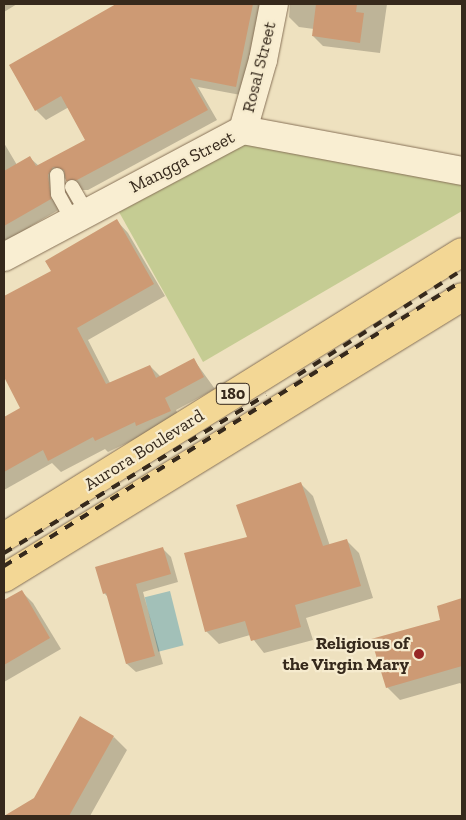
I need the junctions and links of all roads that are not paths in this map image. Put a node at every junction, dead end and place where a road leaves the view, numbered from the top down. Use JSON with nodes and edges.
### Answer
{"nodes":[{"id":1,"x":274,"y":4,"type":"edge"},
{"id":2,"x":243,"y":130,"type":"junction"},
{"id":3,"x":462,"y":171,"type":"edge"},
{"id":4,"x":57,"y":175,"type":"dead end"},
{"id":5,"x":72,"y":187,"type":"dead end"},
{"id":6,"x":79,"y":215,"type":"junction"},
{"id":7,"x":462,"y":252,"type":"edge"},
{"id":8,"x":4,"y":257,"type":"edge"},
{"id":9,"x":462,"y":297,"type":"edge"},
{"id":10,"x":4,"y":536,"type":"edge"},
{"id":11,"x":4,"y":578,"type":"edge"}],
"edges":[{"from":1,"to":2,"type":"street","name":"Rosal Street"},
{"from":2,"to":3,"type":"street","name":"Mangga Street"},
{"from":2,"to":6,"type":"street","name":"Mangga Street"},
{"from":4,"to":6,"type":"lane"},
{"from":5,"to":6,"type":"lane"},
{"from":6,"to":8,"type":"street","name":"Mangga Street"},
{"from":7,"to":10,"type":"main road","name":"Aurora Boulevard","number":"180"},
{"from":9,"to":11,"type":"main road","name":"Aurora Boulevard","number":"180"}]}
